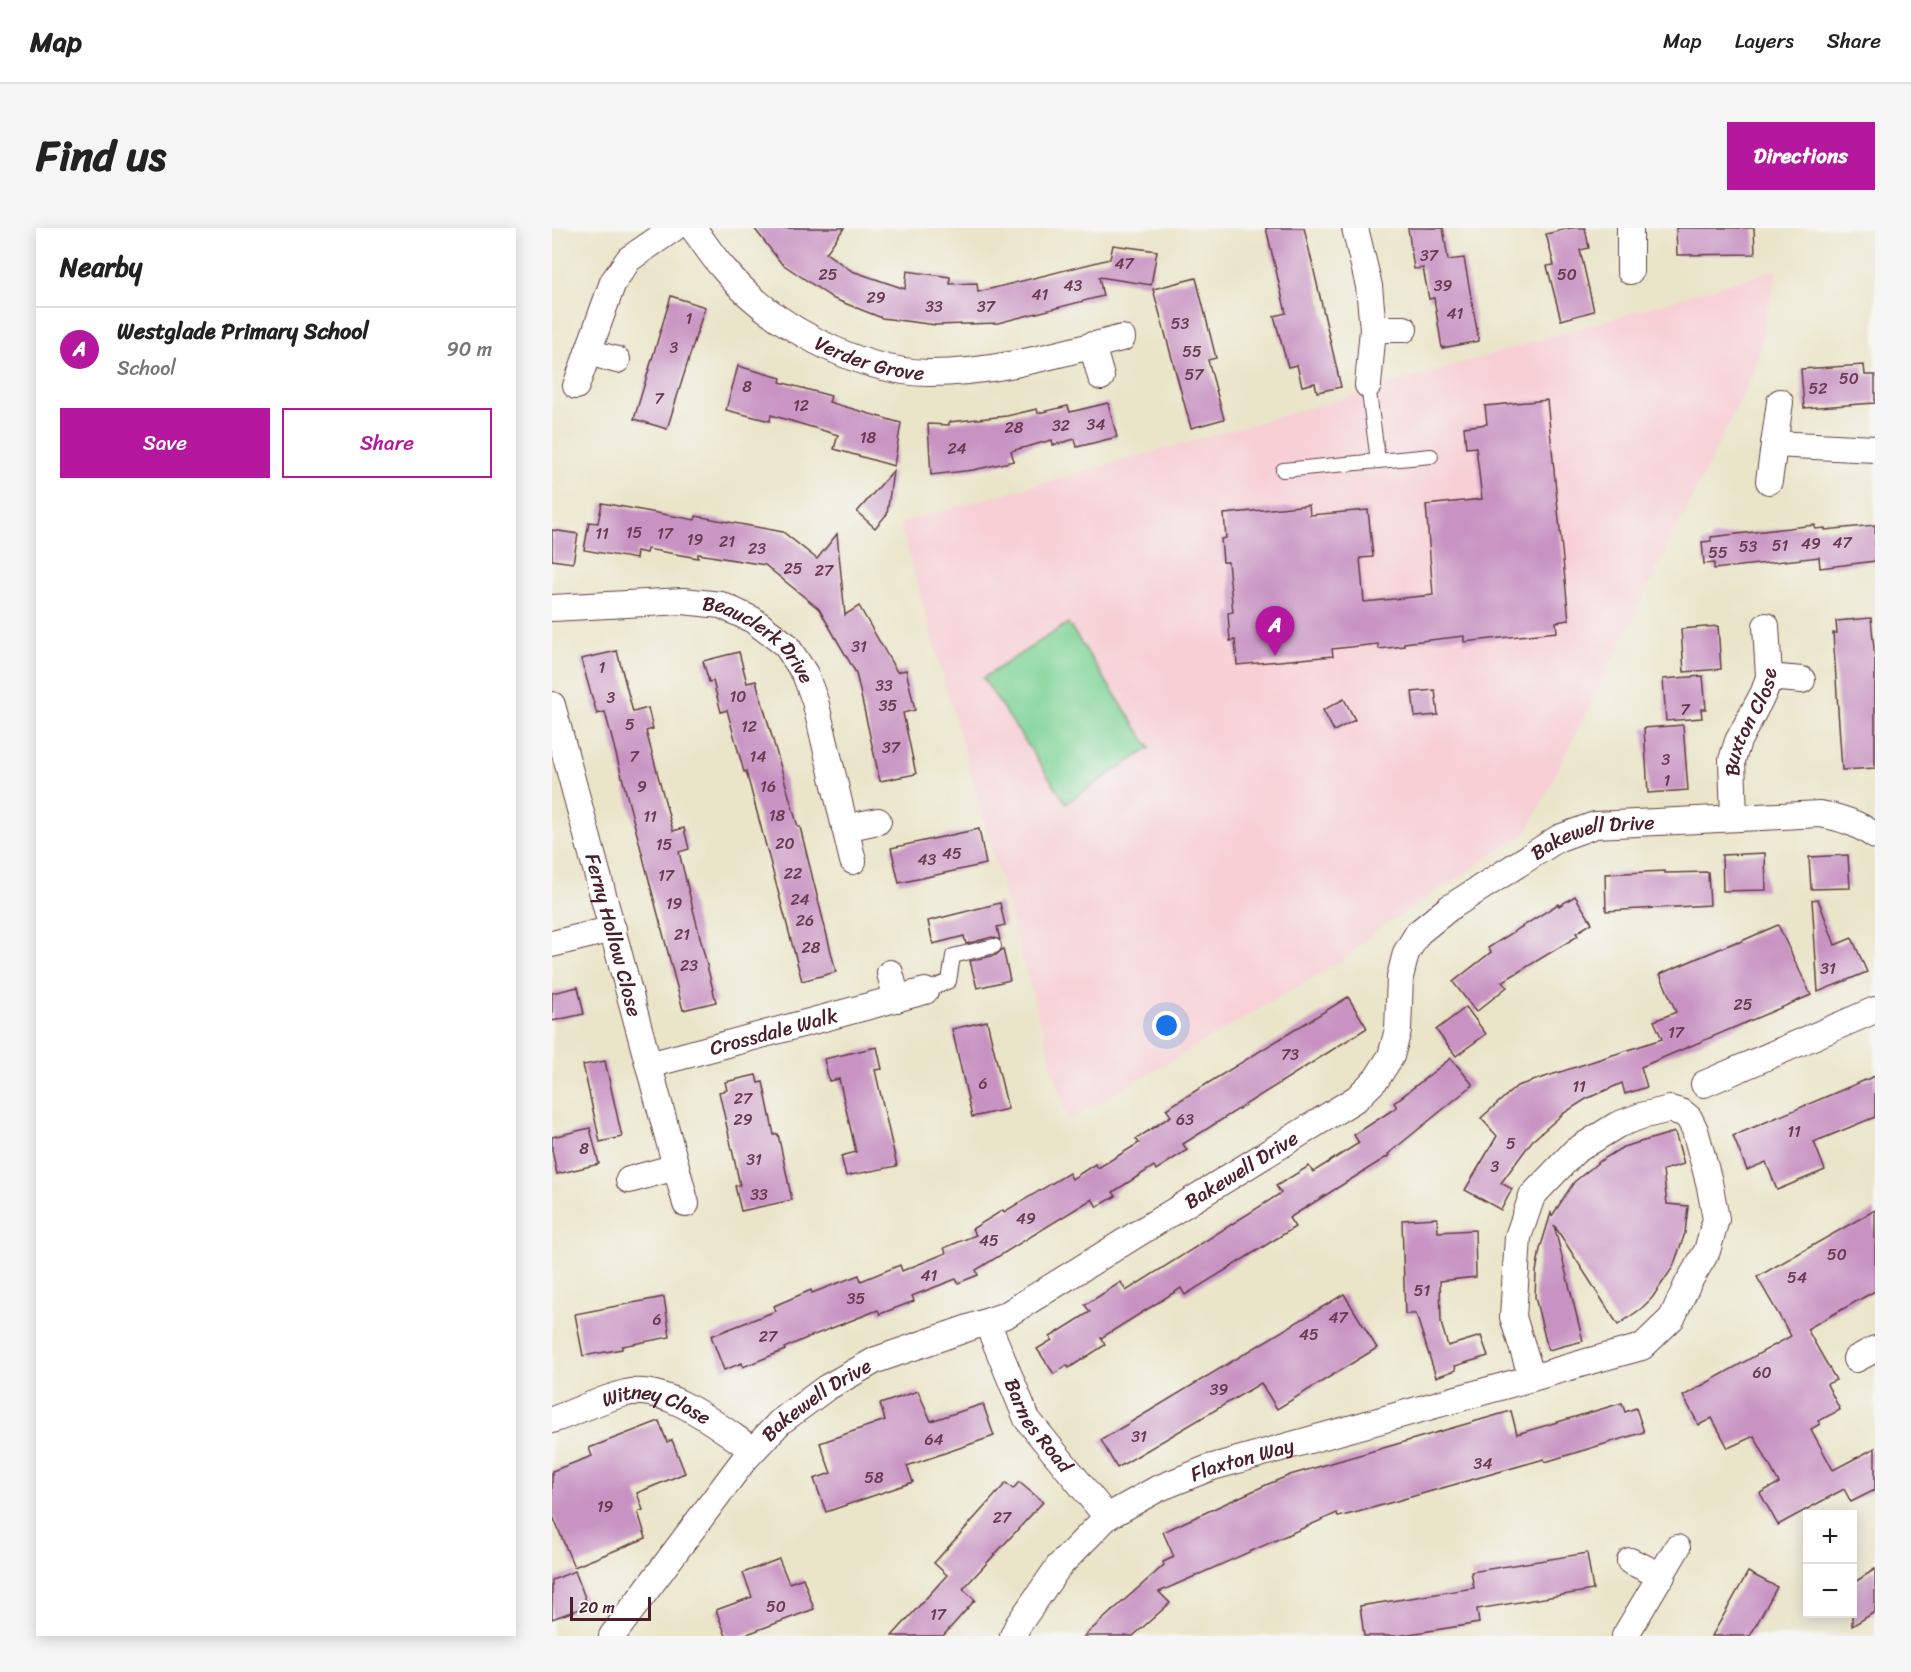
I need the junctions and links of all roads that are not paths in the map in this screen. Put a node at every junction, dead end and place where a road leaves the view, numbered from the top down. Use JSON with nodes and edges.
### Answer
{"nodes":[{"id":1,"x":674,"y":228,"type":"edge"},
{"id":2,"x":693,"y":228,"type":"edge"},
{"id":3,"x":1355,"y":228,"type":"edge"},
{"id":4,"x":1630,"y":228,"type":"edge"},
{"id":5,"x":1630,"y":271,"type":"dead end"},
{"id":6,"x":1373,"y":329,"type":"junction"},
{"id":7,"x":1404,"y":330,"type":"dead end"},
{"id":8,"x":1122,"y":338,"type":"dead end"},
{"id":9,"x":1092,"y":345,"type":"junction"},
{"id":10,"x":588,"y":352,"type":"junction"},
{"id":11,"x":617,"y":360,"type":"dead end"},
{"id":12,"x":1101,"y":377,"type":"dead end"},
{"id":13,"x":1368,"y":385,"type":"joint"},
{"id":14,"x":576,"y":386,"type":"dead end"},
{"id":15,"x":1780,"y":402,"type":"dead end"},
{"id":16,"x":1774,"y":444,"type":"junction"},
{"id":17,"x":1875,"y":449,"type":"edge"},
{"id":18,"x":1431,"y":456,"type":"dead end"},
{"id":19,"x":1378,"y":461,"type":"junction"},
{"id":20,"x":1283,"y":470,"type":"dead end"},
{"id":21,"x":1769,"y":481,"type":"dead end"},
{"id":22,"x":552,"y":608,"type":"edge"},
{"id":23,"x":1766,"y":626,"type":"dead end"},
{"id":24,"x":1769,"y":677,"type":"junction"},
{"id":25,"x":1802,"y":680,"type":"dead end"},
{"id":26,"x":552,"y":705,"type":"edge"},
{"id":27,"x":1734,"y":818,"type":"junction"},
{"id":28,"x":878,"y":821,"type":"dead end"},
{"id":29,"x":845,"y":828,"type":"junction"},
{"id":30,"x":1870,"y":832,"type":"edge"},
{"id":31,"x":853,"y":861,"type":"dead end"},
{"id":32,"x":613,"y":930,"type":"junction"},
{"id":33,"x":552,"y":944,"type":"edge"},
{"id":34,"x":994,"y":946,"type":"dead end"},
{"id":35,"x":890,"y":973,"type":"dead end"},
{"id":36,"x":925,"y":991,"type":"joint"},
{"id":37,"x":897,"y":999,"type":"junction"},
{"id":38,"x":1875,"y":1010,"type":"edge"},
{"id":39,"x":649,"y":1065,"type":"junction"},
{"id":40,"x":1720,"y":1085,"type":"dead end"},
{"id":41,"x":676,"y":1167,"type":"junction"},
{"id":42,"x":629,"y":1180,"type":"dead end"},
{"id":43,"x":686,"y":1204,"type":"dead end"},
{"id":44,"x":987,"y":1322,"type":"junction"},
{"id":45,"x":1532,"y":1378,"type":"junction"},
{"id":46,"x":552,"y":1420,"type":"edge"},
{"id":47,"x":753,"y":1450,"type":"junction"},
{"id":48,"x":1107,"y":1517,"type":"junction"},
{"id":49,"x":1677,"y":1548,"type":"dead end"},
{"id":50,"x":1630,"y":1561,"type":"dead end"},
{"id":51,"x":1662,"y":1576,"type":"junction"},
{"id":52,"x":612,"y":1636,"type":"edge"},
{"id":53,"x":1013,"y":1636,"type":"edge"},
{"id":54,"x":1625,"y":1636,"type":"edge"}],
"edges":[{"from":1,"to":10,"type":"street"},
{"from":2,"to":9,"type":"street","name":"Verder Grove"},
{"from":3,"to":6,"type":"street"},
{"from":4,"to":5,"type":"street"},
{"from":6,"to":7,"type":"street"},
{"from":6,"to":13,"type":"street"},
{"from":8,"to":9,"type":"street","name":"Verder Grove"},
{"from":9,"to":12,"type":"street"},
{"from":10,"to":11,"type":"street"},
{"from":10,"to":14,"type":"street"},
{"from":13,"to":19,"type":"lane"},
{"from":15,"to":16,"type":"street"},
{"from":16,"to":17,"type":"street"},
{"from":16,"to":21,"type":"street"},
{"from":18,"to":19,"type":"lane"},
{"from":19,"to":20,"type":"lane"},
{"from":22,"to":29,"type":"street","name":"Beauclerk Drive"},
{"from":23,"to":24,"type":"street","name":"Buxton Close"},
{"from":24,"to":25,"type":"street"},
{"from":24,"to":27,"type":"street","name":"Buxton Close"},
{"from":26,"to":32,"type":"street","name":"Ferny Hollow Close"},
{"from":27,"to":30,"type":"street","name":"Bakewell Drive"},
{"from":27,"to":44,"type":"street","name":"Bakewell Drive"},
{"from":28,"to":29,"type":"street"},
{"from":29,"to":31,"type":"street","name":"Beauclerk Drive"},
{"from":32,"to":33,"type":"street"},
{"from":32,"to":39,"type":"street","name":"Ferny Hollow Close"},
{"from":34,"to":36,"type":"lane"},
{"from":35,"to":37,"type":"street"},
{"from":36,"to":37,"type":"street","name":"Crossdale Walk"},
{"from":37,"to":39,"type":"street","name":"Crossdale Walk"},
{"from":38,"to":40,"type":"street"},
{"from":39,"to":41,"type":"street","name":"Ferny Hollow Close"},
{"from":41,"to":42,"type":"street"},
{"from":41,"to":43,"type":"street","name":"Ferny Hollow Close"},
{"from":44,"to":47,"type":"street","name":"Bakewell Drive"},
{"from":44,"to":48,"type":"street","name":"Barnes Road"},
{"from":45,"to":45,"type":"street","name":"Flaxton Way"},
{"from":45,"to":48,"type":"street","name":"Flaxton Way"},
{"from":46,"to":47,"type":"street","name":"Witney Close"},
{"from":47,"to":52,"type":"street","name":"Bakewell Drive"},
{"from":48,"to":53,"type":"street","name":"Flaxton Way"},
{"from":49,"to":51,"type":"street"},
{"from":50,"to":51,"type":"street"},
{"from":51,"to":54,"type":"street"}]}
